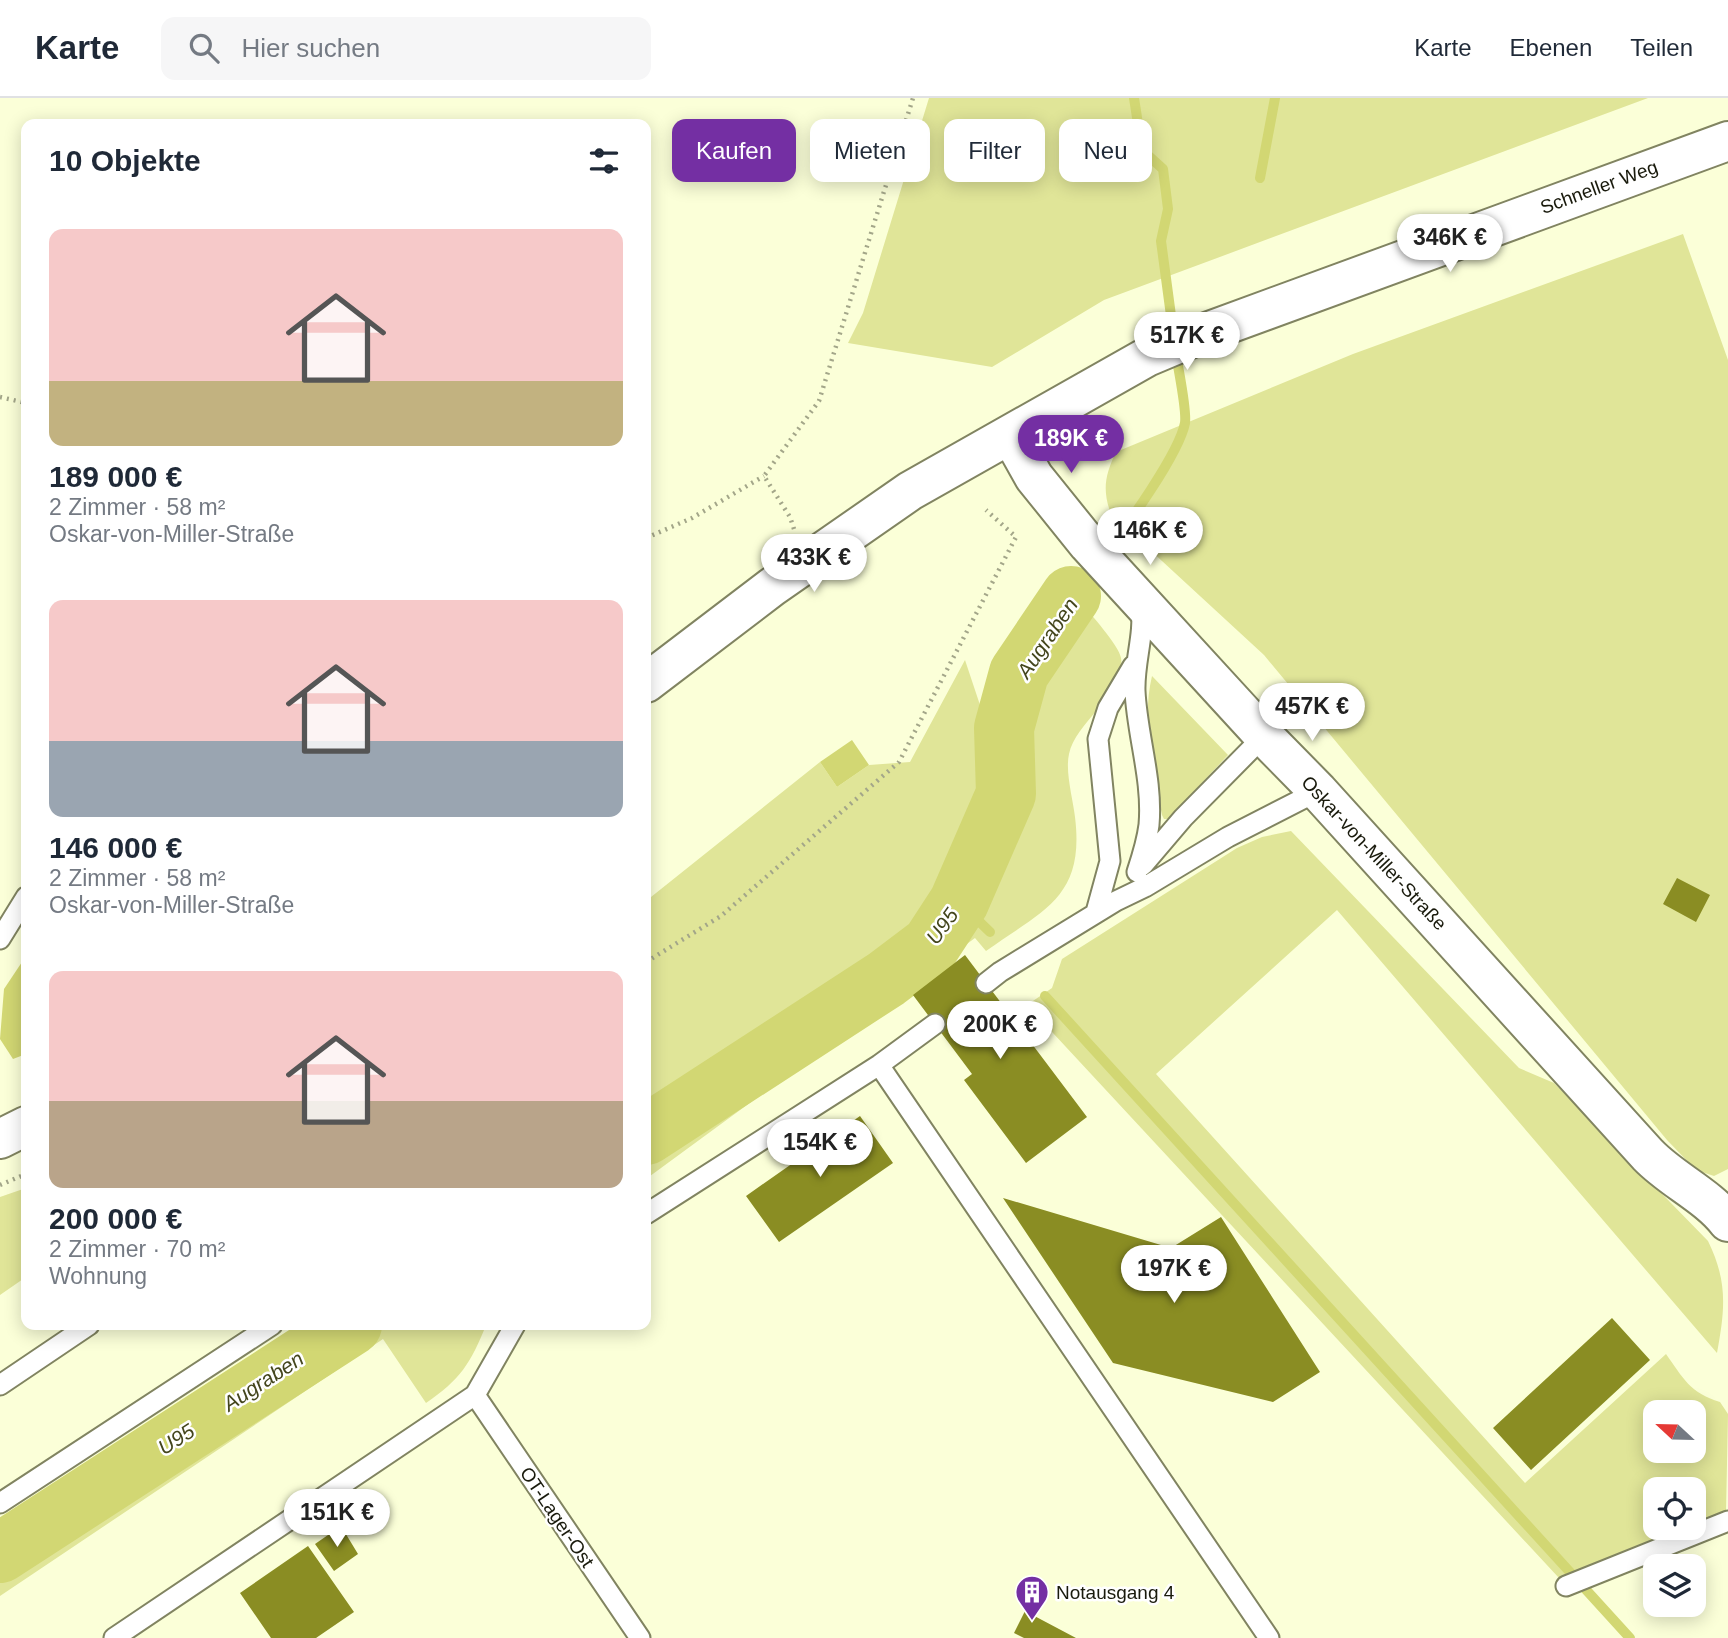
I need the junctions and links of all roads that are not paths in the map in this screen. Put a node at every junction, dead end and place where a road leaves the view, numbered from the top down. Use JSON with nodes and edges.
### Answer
{"nodes":[{"id":1,"x":1728,"y":141,"type":"edge"},
{"id":2,"x":1011,"y":436,"type":"junction"},
{"id":3,"x":1128,"y":588,"type":"junction"},
{"id":4,"x":1138,"y":658,"type":"junction"},
{"id":5,"x":651,"y":679,"type":"edge"},
{"id":6,"x":1264,"y":736,"type":"junction"},
{"id":7,"x":1318,"y":791,"type":"junction"},
{"id":8,"x":1137,"y":872,"type":"junction"},
{"id":9,"x":1116,"y":901,"type":"junction"},
{"id":10,"x":21,"y":905,"type":"edge"},
{"id":11,"x":1096,"y":912,"type":"junction"},
{"id":12,"x":0,"y":939,"type":"edge"},
{"id":13,"x":986,"y":983,"type":"dead end"},
{"id":14,"x":935,"y":1024,"type":"dead end"},
{"id":15,"x":879,"y":1065,"type":"junction"},
{"id":16,"x":21,"y":1128,"type":"edge"},
{"id":17,"x":0,"y":1139,"type":"edge"},
{"id":18,"x":651,"y":1211,"type":"edge"},
{"id":19,"x":1728,"y":1222,"type":"edge"},
{"id":20,"x":82,"y":1330,"type":"edge"},
{"id":21,"x":264,"y":1330,"type":"edge"},
{"id":22,"x":511,"y":1330,"type":"edge"},
{"id":23,"x":0,"y":1385,"type":"edge"},
{"id":24,"x":475,"y":1395,"type":"junction"},
{"id":25,"x":0,"y":1503,"type":"edge"},
{"id":26,"x":1728,"y":1521,"type":"edge"},
{"id":27,"x":1566,"y":1586,"type":"dead end"},
{"id":28,"x":114,"y":1638,"type":"edge"},
{"id":29,"x":640,"y":1638,"type":"edge"},
{"id":30,"x":1269,"y":1638,"type":"edge"}],
"edges":[{"from":1,"to":2,"type":"main road","name":"Schneller Weg"},
{"from":2,"to":3,"type":"main road","name":"Oskar-von-Miller-Straße"},
{"from":2,"to":5,"type":"main road","name":"Schneller Weg"},
{"from":3,"to":4,"type":"lane"},
{"from":3,"to":6,"type":"main road","name":"Oskar-von-Miller-Straße"},
{"from":4,"to":8,"type":"lane"},
{"from":4,"to":11,"type":"lane"},
{"from":6,"to":7,"type":"main road","name":"Oskar-von-Miller-Straße"},
{"from":6,"to":8,"type":"lane"},
{"from":7,"to":9,"type":"lane"},
{"from":7,"to":19,"type":"main road","name":"Oskar-von-Miller-Straße"},
{"from":8,"to":9,"type":"lane"},
{"from":9,"to":11,"type":"lane"},
{"from":10,"to":12,"type":"lane"},
{"from":11,"to":13,"type":"lane"},
{"from":14,"to":15,"type":"lane"},
{"from":15,"to":18,"type":"lane"},
{"from":15,"to":30,"type":"lane"},
{"from":16,"to":17,"type":"main road"},
{"from":20,"to":23,"type":"lane"},
{"from":21,"to":25,"type":"lane"},
{"from":22,"to":24,"type":"lane"},
{"from":24,"to":28,"type":"lane"},
{"from":24,"to":29,"type":"lane","name":"OT-Lager-Ost"},
{"from":26,"to":27,"type":"lane"}]}
